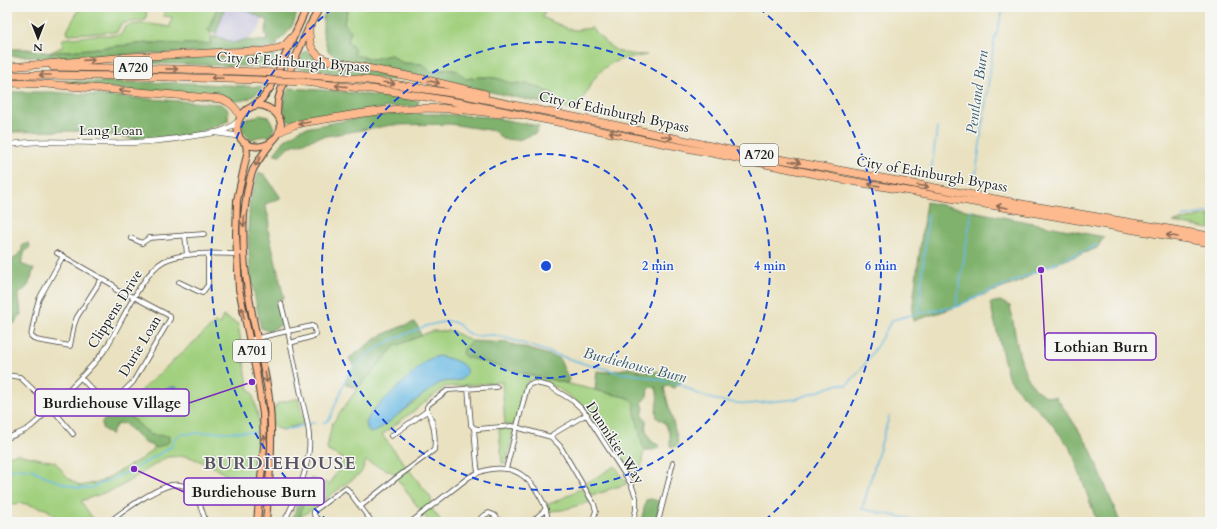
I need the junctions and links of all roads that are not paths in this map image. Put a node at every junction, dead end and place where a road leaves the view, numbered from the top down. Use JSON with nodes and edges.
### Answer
{"nodes":[{"id":1,"x":307,"y":7,"type":"edge"},
{"id":2,"x":320,"y":7,"type":"edge"},
{"id":3,"x":309,"y":27,"type":"junction"},
{"id":4,"x":295,"y":34,"type":"junction"},
{"id":5,"x":8,"y":67,"type":"edge"},
{"id":6,"x":7,"y":75,"type":"edge"},
{"id":7,"x":7,"y":83,"type":"edge"},
{"id":8,"x":254,"y":106,"type":"junction"},
{"id":9,"x":277,"y":114,"type":"junction"},
{"id":10,"x":239,"y":119,"type":"junction"},
{"id":11,"x":614,"y":125,"type":"junction"},
{"id":12,"x":586,"y":127,"type":"junction"},
{"id":13,"x":279,"y":132,"type":"junction"},
{"id":14,"x":215,"y":133,"type":"junction"},
{"id":15,"x":239,"y":136,"type":"junction"},
{"id":16,"x":272,"y":142,"type":"junction"},
{"id":17,"x":246,"y":143,"type":"junction"},
{"id":18,"x":7,"y":145,"type":"edge"},
{"id":19,"x":185,"y":234,"type":"junction"},
{"id":20,"x":204,"y":234,"type":"dead end"},
{"id":21,"x":1210,"y":236,"type":"edge"},
{"id":22,"x":131,"y":238,"type":"dead end"},
{"id":23,"x":1210,"y":243,"type":"edge"},
{"id":24,"x":57,"y":253,"type":"dead end"},
{"id":25,"x":208,"y":254,"type":"junction"},
{"id":26,"x":236,"y":254,"type":"junction"},
{"id":27,"x":244,"y":254,"type":"junction"},
{"id":28,"x":187,"y":255,"type":"junction"},
{"id":29,"x":63,"y":256,"type":"junction"},
{"id":30,"x":102,"y":278,"type":"junction"},
{"id":31,"x":179,"y":282,"type":"dead end"},
{"id":32,"x":134,"y":297,"type":"junction"},
{"id":33,"x":281,"y":303,"type":"dead end"},
{"id":34,"x":288,"y":331,"type":"junction"},
{"id":35,"x":257,"y":338,"type":"junction"},
{"id":36,"x":249,"y":340,"type":"junction"},
{"id":37,"x":290,"y":342,"type":"junction"},
{"id":38,"x":7,"y":375,"type":"edge"},
{"id":39,"x":81,"y":378,"type":"junction"},
{"id":40,"x":497,"y":387,"type":"dead end"},
{"id":41,"x":468,"y":388,"type":"junction"},
{"id":42,"x":50,"y":408,"type":"junction"},
{"id":43,"x":427,"y":411,"type":"junction"},
{"id":44,"x":586,"y":414,"type":"junction"},
{"id":45,"x":517,"y":427,"type":"junction"},
{"id":46,"x":474,"y":428,"type":"junction"},
{"id":47,"x":73,"y":434,"type":"dead end"},
{"id":48,"x":391,"y":436,"type":"dead end"},
{"id":49,"x":551,"y":437,"type":"junction"},
{"id":50,"x":7,"y":438,"type":"edge"},
{"id":51,"x":673,"y":463,"type":"dead end"},
{"id":52,"x":506,"y":469,"type":"junction"},
{"id":53,"x":478,"y":472,"type":"junction"},
{"id":54,"x":360,"y":506,"type":"junction"},
{"id":55,"x":546,"y":510,"type":"junction"},
{"id":56,"x":285,"y":520,"type":"dead end"},
{"id":57,"x":109,"y":522,"type":"edge"},
{"id":58,"x":206,"y":522,"type":"edge"},
{"id":59,"x":257,"y":522,"type":"edge"},
{"id":60,"x":266,"y":522,"type":"edge"},
{"id":61,"x":320,"y":522,"type":"edge"},
{"id":62,"x":372,"y":522,"type":"edge"},
{"id":63,"x":410,"y":522,"type":"edge"},
{"id":64,"x":476,"y":522,"type":"edge"},
{"id":65,"x":502,"y":522,"type":"edge"},
{"id":66,"x":532,"y":522,"type":"edge"},
{"id":67,"x":548,"y":522,"type":"edge"},
{"id":68,"x":592,"y":522,"type":"edge"},
{"id":69,"x":633,"y":522,"type":"edge"},
{"id":70,"x":658,"y":522,"type":"edge"}],
"edges":[{"from":1,"to":4,"type":"main road"},
{"from":2,"to":3,"type":"main road"},
{"from":3,"to":9,"type":"main road"},
{"from":3,"to":11,"type":"highway","one_way":true},
{"from":5,"to":4,"type":"highway","one_way":true},
{"from":4,"to":8,"type":"main road"},
{"from":5,"to":11,"type":"highway","name":"City of Edinburgh Bypass","number":"A720","one_way":true,"bridge":true},
{"from":12,"to":6,"type":"highway","name":"City of Edinburgh Bypass","number":"A720","one_way":true,"bridge":true},
{"from":10,"to":7,"type":"highway","one_way":true},
{"from":8,"to":9,"type":"main road"},
{"from":8,"to":10,"type":"main road"},
{"from":9,"to":13,"type":"main road"},
{"from":10,"to":14,"type":"street","name":"Lang Loan"},
{"from":10,"to":15,"type":"main road"},
{"from":11,"to":21,"type":"highway","name":"City of Edinburgh Bypass","number":"A720","one_way":true},
{"from":12,"to":13,"type":"highway","one_way":true},
{"from":23,"to":12,"type":"highway","name":"City of Edinburgh Bypass","number":"A720","one_way":true},
{"from":13,"to":16,"type":"main road","number":"A701"},
{"from":14,"to":15,"type":"street","name":"Lang Loan"},
{"from":14,"to":18,"type":"street","name":"Lang Loan"},
{"from":15,"to":17,"type":"main road"},
{"from":16,"to":17,"type":"main road"},
{"from":16,"to":27,"type":"main road","number":"A701","one_way":true},
{"from":17,"to":26,"type":"main road","number":"A701"},
{"from":19,"to":20,"type":"street"},
{"from":19,"to":22,"type":"street"},
{"from":19,"to":28,"type":"street"},
{"from":24,"to":29,"type":"street"},
{"from":25,"to":26,"type":"street","name":"Clippens Drive"},
{"from":25,"to":28,"type":"street","name":"Clippens Drive"},
{"from":25,"to":31,"type":"street"},
{"from":26,"to":27,"type":"street","name":"Clippens Drive"},
{"from":36,"to":26,"type":"main road","number":"A701","one_way":true},
{"from":27,"to":35,"type":"main road","number":"A701"},
{"from":28,"to":32,"type":"street","name":"Clippens Drive"},
{"from":29,"to":30,"type":"street"},
{"from":29,"to":30,"type":"street"},
{"from":30,"to":32,"type":"street"},
{"from":32,"to":39,"type":"street","name":"Clippens Drive"},
{"from":32,"to":39,"type":"street","name":"Durie Loan"},
{"from":33,"to":34,"type":"street"},
{"from":34,"to":35,"type":"street"},
{"from":34,"to":37,"type":"street"},
{"from":34,"to":37,"type":"street"},
{"from":35,"to":36,"type":"street"},
{"from":35,"to":60,"type":"main road","number":"A701","one_way":true},
{"from":59,"to":36,"type":"main road","number":"A701","one_way":true},
{"from":37,"to":56,"type":"street"},
{"from":38,"to":42,"type":"street"},
{"from":39,"to":42,"type":"street","name":"Clippens Drive"},
{"from":40,"to":41,"type":"street"},
{"from":41,"to":43,"type":"street"},
{"from":41,"to":46,"type":"street"},
{"from":42,"to":47,"type":"street"},
{"from":42,"to":50,"type":"street","name":"Clippens Drive"},
{"from":43,"to":48,"type":"street"},
{"from":43,"to":54,"type":"street"},
{"from":44,"to":45,"type":"street","name":"Dunnikier Way"},
{"from":44,"to":49,"type":"street"},
{"from":44,"to":69,"type":"street","name":"Dunnikier Way"},
{"from":45,"to":46,"type":"street"},
{"from":45,"to":49,"type":"street"},
{"from":45,"to":52,"type":"street"},
{"from":46,"to":53,"type":"street"},
{"from":49,"to":68,"type":"street"},
{"from":51,"to":70,"type":"street"},
{"from":52,"to":53,"type":"street"},
{"from":52,"to":55,"type":"street"},
{"from":53,"to":63,"type":"street"},
{"from":54,"to":61,"type":"street"},
{"from":54,"to":62,"type":"street"},
{"from":55,"to":66,"type":"street"},
{"from":55,"to":67,"type":"street"},
{"from":57,"to":58,"type":"street"},
{"from":64,"to":65,"type":"street"}]}
